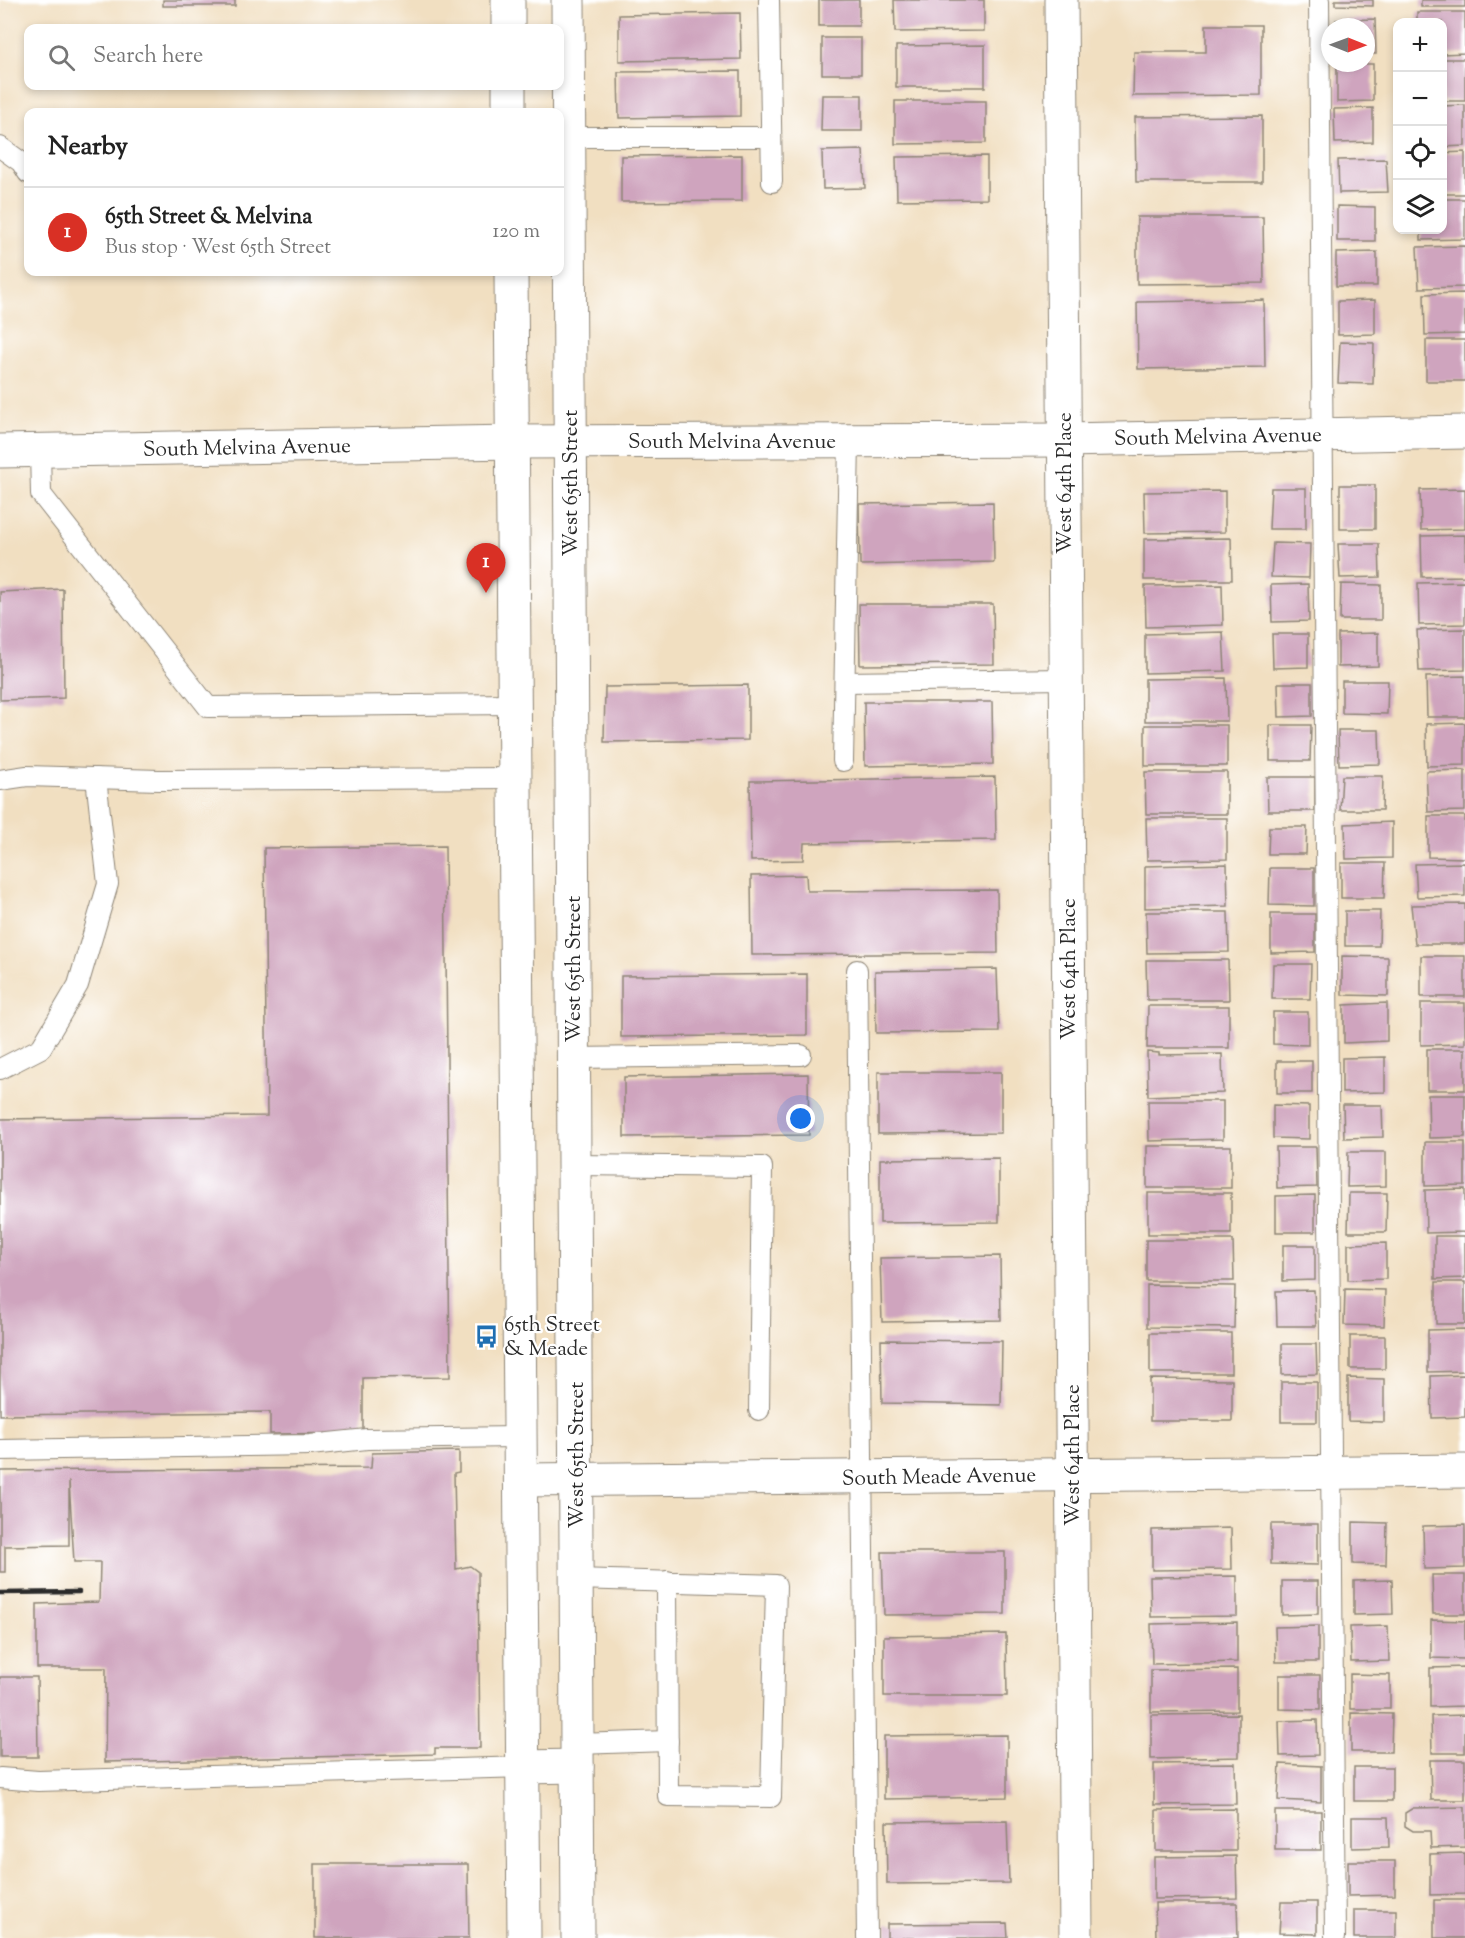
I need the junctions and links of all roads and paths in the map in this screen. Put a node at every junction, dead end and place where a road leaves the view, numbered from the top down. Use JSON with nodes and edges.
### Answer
{"nodes":[{"id":1,"x":508,"y":0,"type":"edge"},
{"id":2,"x":568,"y":0,"type":"edge"},
{"id":3,"x":769,"y":0,"type":"edge"},
{"id":4,"x":1061,"y":0,"type":"edge"},
{"id":5,"x":1319,"y":0,"type":"edge"},
{"id":6,"x":508,"y":24,"type":"edge"},
{"id":7,"x":509,"y":90,"type":"edge"},
{"id":8,"x":509,"y":108,"type":"edge"},
{"id":9,"x":771,"y":136,"type":"junction"},
{"id":10,"x":568,"y":137,"type":"junction"},
{"id":11,"x":0,"y":147,"type":"edge"},
{"id":12,"x":24,"y":167,"type":"edge"},
{"id":13,"x":772,"y":182,"type":"dead end"},
{"id":14,"x":511,"y":276,"type":"edge"},
{"id":15,"x":1465,"y":432,"type":"edge"},
{"id":16,"x":1324,"y":434,"type":"junction"},
{"id":17,"x":1064,"y":440,"type":"junction"},
{"id":18,"x":849,"y":441,"type":"junction"},
{"id":19,"x":513,"y":442,"type":"junction"},
{"id":20,"x":570,"y":442,"type":"junction"},
{"id":21,"x":0,"y":451,"type":"edge"},
{"id":22,"x":40,"y":451,"type":"junction"},
{"id":23,"x":1066,"y":679,"type":"junction"},
{"id":24,"x":845,"y":682,"type":"junction"},
{"id":25,"x":515,"y":704,"type":"junction"},
{"id":26,"x":843,"y":761,"type":"dead end"},
{"id":27,"x":96,"y":778,"type":"junction"},
{"id":28,"x":515,"y":778,"type":"junction"},
{"id":29,"x":0,"y":780,"type":"edge"},
{"id":30,"x":857,"y":970,"type":"dead end"},
{"id":31,"x":801,"y":1055,"type":"dead end"},
{"id":32,"x":573,"y":1058,"type":"junction"},
{"id":33,"x":0,"y":1069,"type":"edge"},
{"id":34,"x":574,"y":1165,"type":"junction"},
{"id":35,"x":759,"y":1410,"type":"dead end"},
{"id":36,"x":521,"y":1437,"type":"junction"},
{"id":37,"x":0,"y":1450,"type":"edge"},
{"id":38,"x":1465,"y":1471,"type":"edge"},
{"id":39,"x":1331,"y":1472,"type":"junction"},
{"id":40,"x":1072,"y":1475,"type":"junction"},
{"id":41,"x":861,"y":1477,"type":"junction"},
{"id":42,"x":522,"y":1480,"type":"junction"},
{"id":43,"x":576,"y":1480,"type":"junction"},
{"id":44,"x":576,"y":1579,"type":"junction"},
{"id":45,"x":668,"y":1581,"type":"junction"},
{"id":46,"x":668,"y":1742,"type":"junction"},
{"id":47,"x":577,"y":1755,"type":"junction"},
{"id":48,"x":523,"y":1767,"type":"junction"},
{"id":49,"x":0,"y":1779,"type":"edge"},
{"id":50,"x":524,"y":1938,"type":"edge"},
{"id":51,"x":578,"y":1938,"type":"edge"},
{"id":52,"x":867,"y":1938,"type":"edge"},
{"id":53,"x":1076,"y":1938,"type":"edge"},
{"id":54,"x":1335,"y":1938,"type":"edge"}],
"edges":[{"from":1,"to":6,"type":"street"},
{"from":2,"to":10,"type":"street","name":"West 65th Street"},
{"from":3,"to":9,"type":"lane"},
{"from":4,"to":17,"type":"street","name":"West 64th Place"},
{"from":5,"to":16,"type":"lane"},
{"from":7,"to":8,"type":"street"},
{"from":9,"to":10,"type":"lane"},
{"from":9,"to":13,"type":"lane"},
{"from":10,"to":20,"type":"street","name":"West 65th Street"},
{"from":11,"to":12,"type":"lane"},
{"from":14,"to":19,"type":"street"},
{"from":15,"to":16,"type":"street","name":"South Melvina Avenue"},
{"from":16,"to":17,"type":"street","name":"South Melvina Avenue"},
{"from":16,"to":39,"type":"lane"},
{"from":17,"to":18,"type":"street","name":"South Melvina Avenue"},
{"from":17,"to":23,"type":"street","name":"West 64th Place"},
{"from":18,"to":20,"type":"street","name":"South Melvina Avenue"},
{"from":18,"to":24,"type":"lane"},
{"from":19,"to":20,"type":"street","name":"South Melvina Avenue"},
{"from":19,"to":22,"type":"street","name":"South Melvina Avenue"},
{"from":19,"to":25,"type":"street"},
{"from":20,"to":32,"type":"street","name":"West 65th Street"},
{"from":21,"to":22,"type":"street","name":"South Melvina Avenue"},
{"from":22,"to":25,"type":"lane"},
{"from":23,"to":24,"type":"lane"},
{"from":23,"to":40,"type":"street","name":"West 64th Place"},
{"from":24,"to":26,"type":"lane"},
{"from":25,"to":28,"type":"street"},
{"from":27,"to":28,"type":"lane"},
{"from":27,"to":29,"type":"lane"},
{"from":27,"to":33,"type":"lane"},
{"from":28,"to":36,"type":"street"},
{"from":30,"to":41,"type":"lane"},
{"from":31,"to":32,"type":"lane"},
{"from":32,"to":34,"type":"street","name":"West 65th Street"},
{"from":34,"to":35,"type":"lane"},
{"from":34,"to":43,"type":"street","name":"West 65th Street"},
{"from":36,"to":37,"type":"lane"},
{"from":36,"to":42,"type":"street"},
{"from":38,"to":39,"type":"street","name":"South Meade Avenue"},
{"from":39,"to":40,"type":"street","name":"South Meade Avenue"},
{"from":39,"to":54,"type":"lane"},
{"from":40,"to":41,"type":"street","name":"South Meade Avenue"},
{"from":40,"to":53,"type":"street","name":"West 64th Place"},
{"from":41,"to":43,"type":"street","name":"South Meade Avenue"},
{"from":41,"to":52,"type":"lane"},
{"from":42,"to":43,"type":"street","name":"South Meade Avenue"},
{"from":42,"to":48,"type":"street"},
{"from":43,"to":44,"type":"street","name":"West 65th Street"},
{"from":44,"to":45,"type":"lane"},
{"from":44,"to":47,"type":"street","name":"West 65th Street"},
{"from":45,"to":46,"type":"lane"},
{"from":45,"to":46,"type":"lane"},
{"from":46,"to":47,"type":"lane"},
{"from":47,"to":48,"type":"street"},
{"from":47,"to":51,"type":"street","name":"West 65th Street"},
{"from":48,"to":49,"type":"lane"},
{"from":48,"to":50,"type":"street"}]}
